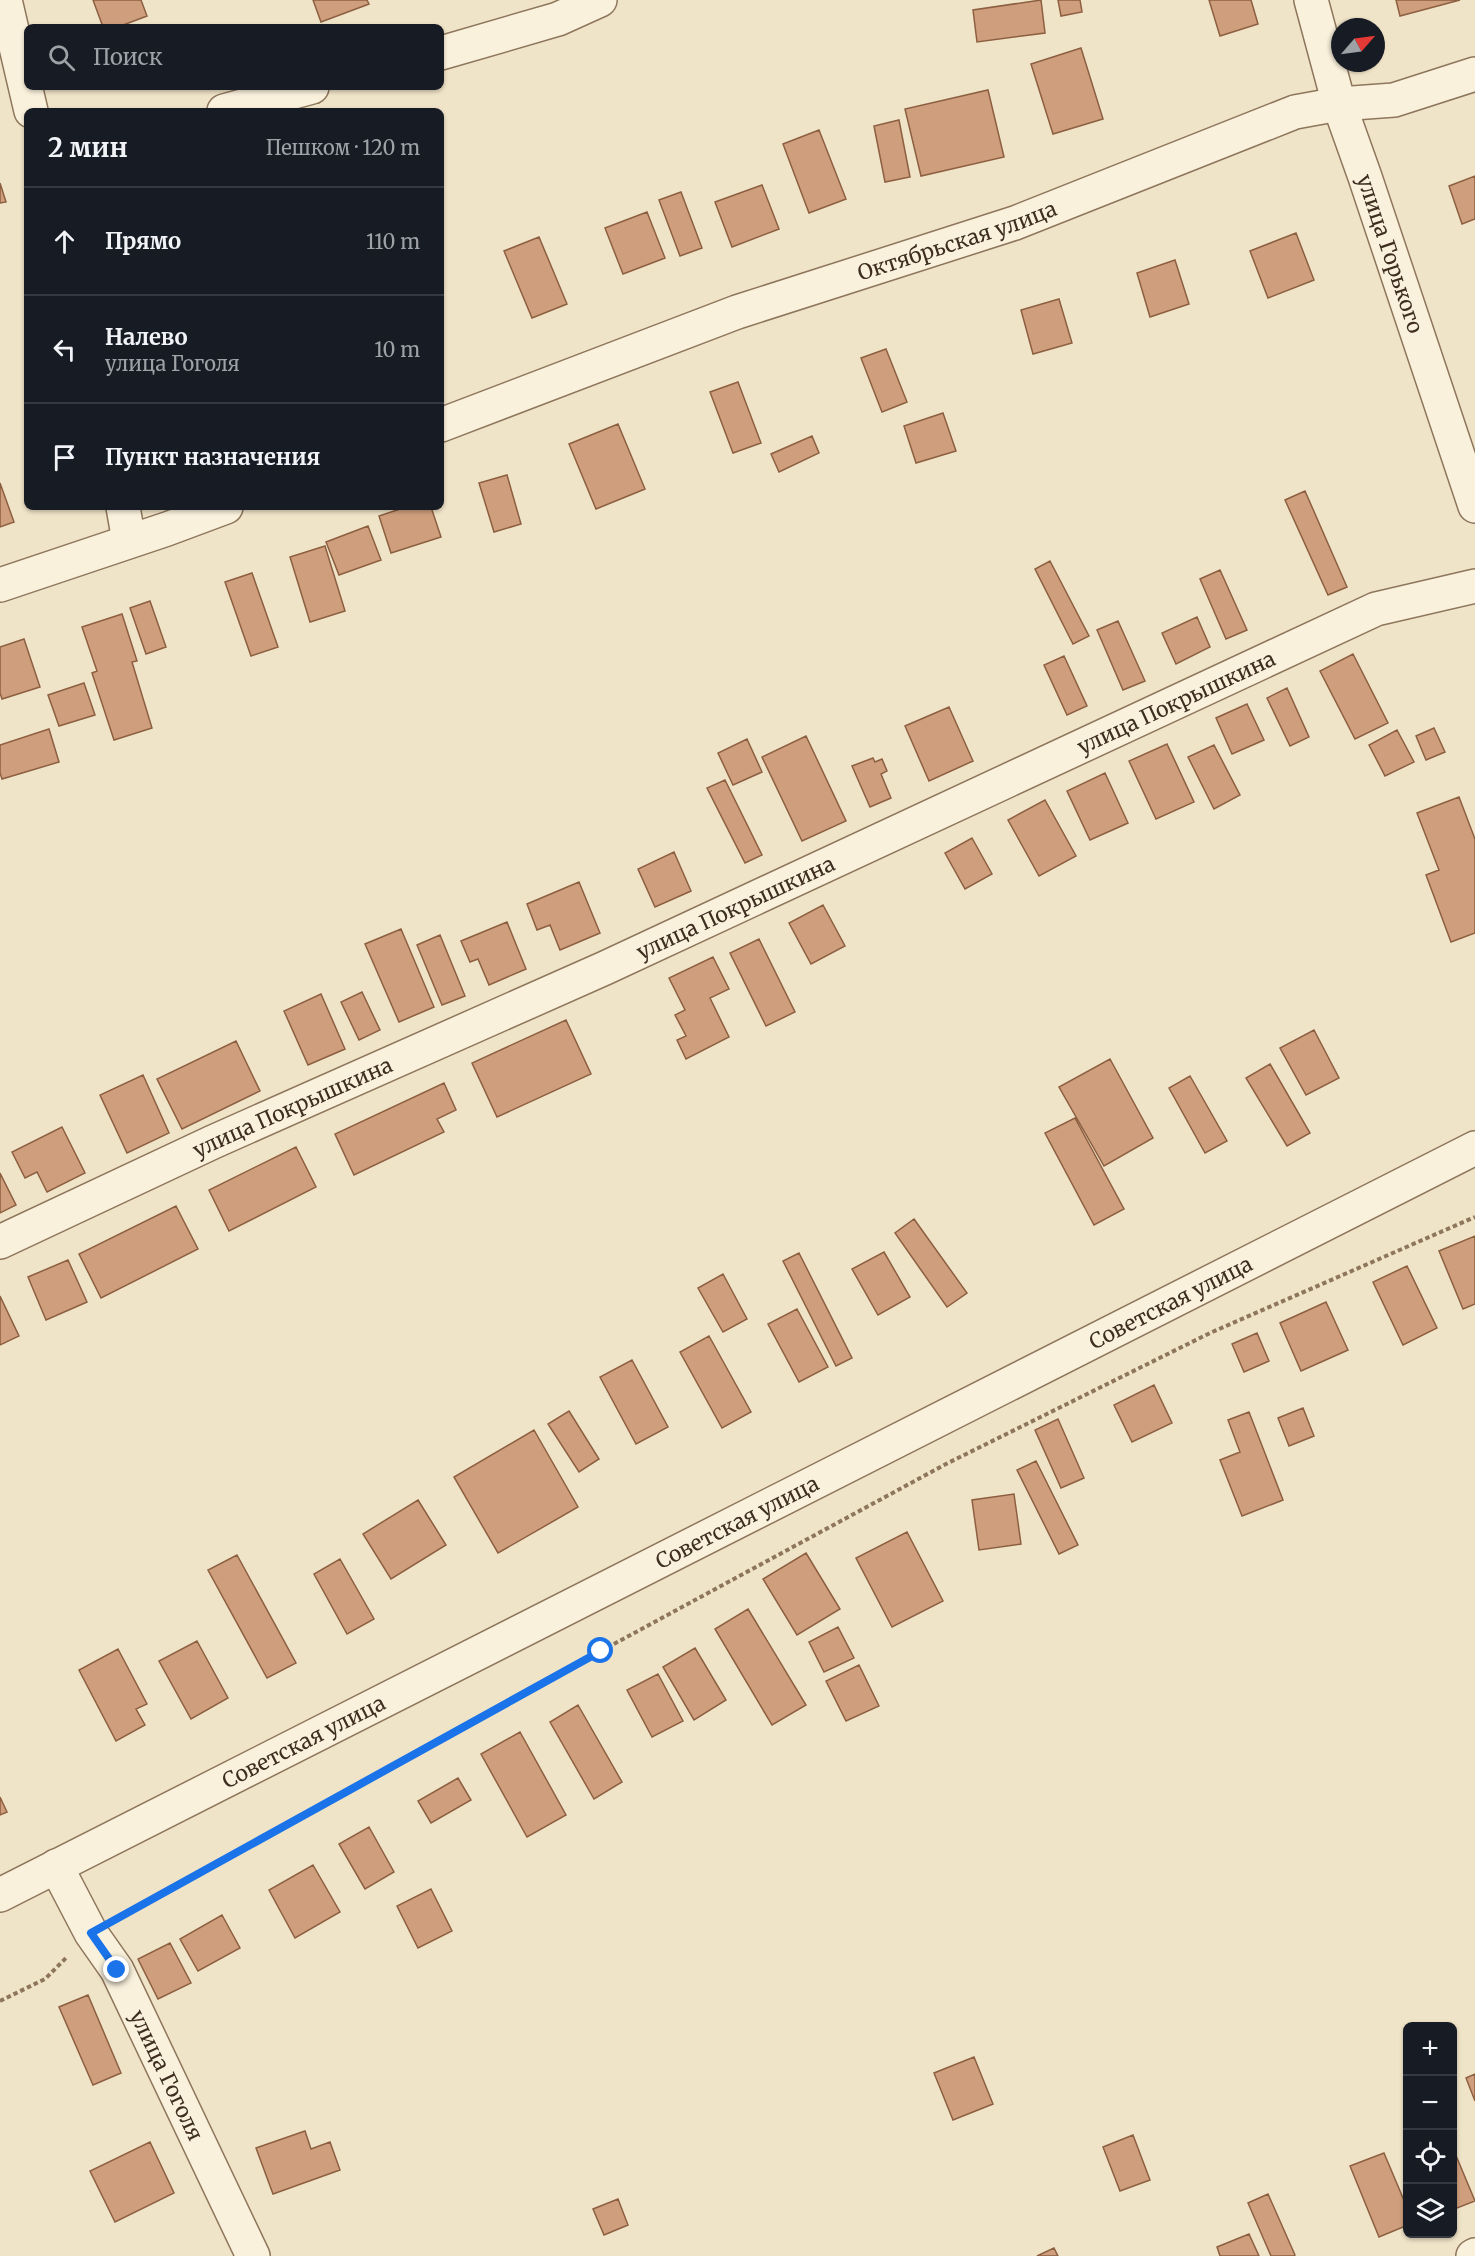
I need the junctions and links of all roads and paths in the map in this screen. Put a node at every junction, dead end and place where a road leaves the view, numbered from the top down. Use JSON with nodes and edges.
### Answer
{"nodes":[{"id":1,"x":5,"y":0,"type":"edge"},
{"id":2,"x":600,"y":0,"type":"edge"},
{"id":3,"x":1311,"y":0,"type":"edge"},
{"id":4,"x":444,"y":52,"type":"edge"},
{"id":5,"x":1475,"y":74,"type":"edge"},
{"id":6,"x":24,"y":78,"type":"edge"},
{"id":7,"x":27,"y":90,"type":"edge"},
{"id":8,"x":301,"y":90,"type":"edge"},
{"id":9,"x":1339,"y":104,"type":"junction"},
{"id":10,"x":31,"y":108,"type":"edge"},
{"id":11,"x":235,"y":108,"type":"edge"},
{"id":12,"x":444,"y":424,"type":"edge"},
{"id":13,"x":1475,"y":506,"type":"edge"},
{"id":14,"x":124,"y":510,"type":"edge"},
{"id":15,"x":218,"y":510,"type":"edge"},
{"id":16,"x":129,"y":541,"type":"junction"},
{"id":17,"x":0,"y":585,"type":"edge"},
{"id":18,"x":1475,"y":586,"type":"edge"},
{"id":19,"x":1475,"y":1148,"type":"edge"},
{"id":20,"x":1475,"y":1217,"type":"edge"},
{"id":21,"x":0,"y":1242,"type":"edge"},
{"id":22,"x":56,"y":1866,"type":"junction"},
{"id":23,"x":0,"y":1894,"type":"edge"},
{"id":24,"x":91,"y":1933,"type":"junction"},
{"id":25,"x":0,"y":2001,"type":"edge"},
{"id":26,"x":253,"y":2256,"type":"edge"}],
"edges":[{"from":1,"to":6,"type":"street"},
{"from":2,"to":4,"type":"street"},
{"from":3,"to":9,"type":"street","name":"улица Горького"},
{"from":5,"to":9,"type":"street","name":"Октябрьская улица"},
{"from":7,"to":10,"type":"street"},
{"from":8,"to":11,"type":"street"},
{"from":9,"to":12,"type":"street","name":"Октябрьская улица"},
{"from":9,"to":13,"type":"street","name":"улица Горького"},
{"from":14,"to":16,"type":"street"},
{"from":15,"to":16,"type":"street"},
{"from":16,"to":17,"type":"street"},
{"from":18,"to":21,"type":"street","name":"улица Покрышкина"},
{"from":19,"to":22,"type":"street","name":"Советская улица"},
{"from":20,"to":24,"type":"path"},
{"from":22,"to":23,"type":"street","name":"Советская улица"},
{"from":22,"to":24,"type":"street","name":"улица Гоголя"},
{"from":24,"to":25,"type":"path"},
{"from":24,"to":26,"type":"street","name":"улица Гоголя"}]}
